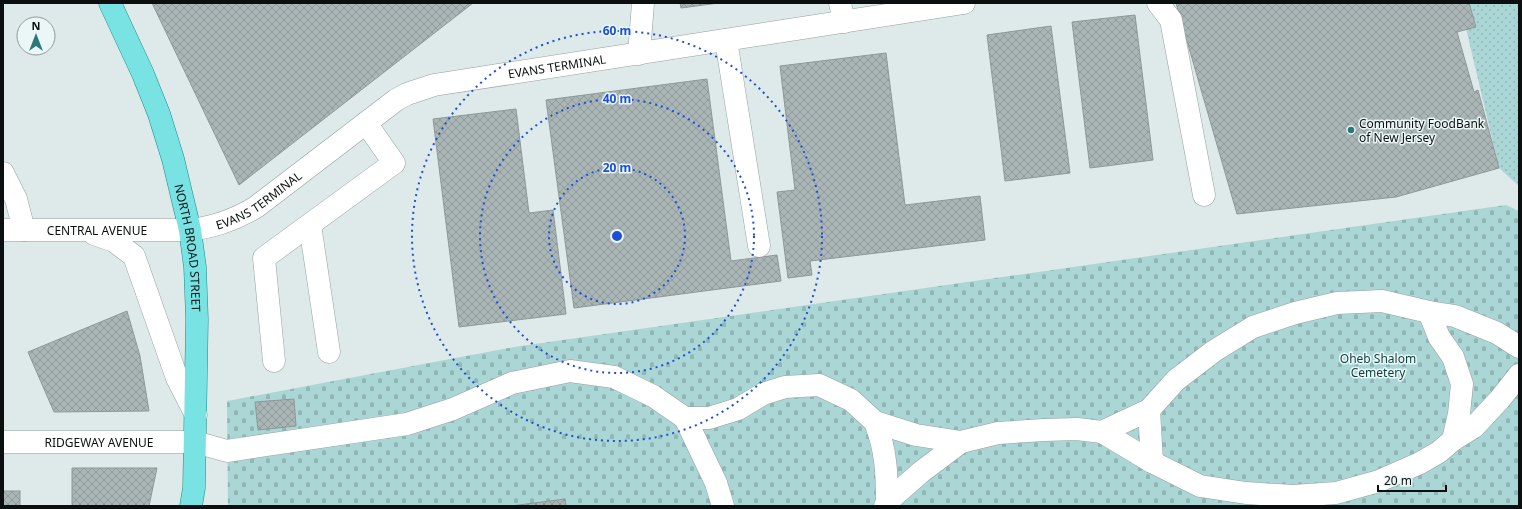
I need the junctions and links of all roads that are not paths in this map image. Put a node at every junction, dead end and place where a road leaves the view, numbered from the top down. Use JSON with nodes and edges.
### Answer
{"nodes":[{"id":1,"x":110,"y":3,"type":"edge"},
{"id":2,"x":643,"y":3,"type":"edge"},
{"id":3,"x":964,"y":3,"type":"edge"},
{"id":4,"x":1158,"y":3,"type":"edge"},
{"id":5,"x":842,"y":12,"type":"edge"},
{"id":6,"x":726,"y":40,"type":"junction"},
{"id":7,"x":639,"y":54,"type":"junction"},
{"id":8,"x":366,"y":123,"type":"junction"},
{"id":9,"x":3,"y":173,"type":"edge"},
{"id":10,"x":1204,"y":195,"type":"dead end"},
{"id":11,"x":310,"y":225,"type":"junction"},
{"id":12,"x":3,"y":230,"type":"edge"},
{"id":13,"x":24,"y":230,"type":"junction"},
{"id":14,"x":81,"y":230,"type":"junction"},
{"id":15,"x":190,"y":230,"type":"junction"},
{"id":16,"x":759,"y":246,"type":"dead end"},
{"id":17,"x":1429,"y":312,"type":"junction"},
{"id":18,"x":1519,"y":347,"type":"edge"},
{"id":19,"x":328,"y":352,"type":"dead end"},
{"id":20,"x":274,"y":361,"type":"dead end"},
{"id":21,"x":1519,"y":375,"type":"edge"},
{"id":22,"x":1150,"y":410,"type":"junction"},
{"id":23,"x":196,"y":414,"type":"junction"},
{"id":24,"x":685,"y":418,"type":"junction"},
{"id":25,"x":875,"y":422,"type":"junction"},
{"id":26,"x":1102,"y":432,"type":"junction"},
{"id":27,"x":1453,"y":440,"type":"junction"},
{"id":28,"x":3,"y":442,"type":"edge"},
{"id":29,"x":195,"y":442,"type":"junction"},
{"id":30,"x":961,"y":442,"type":"junction"},
{"id":31,"x":1152,"y":462,"type":"junction"},
{"id":32,"x":886,"y":504,"type":"edge"},
{"id":33,"x":190,"y":506,"type":"edge"},
{"id":34,"x":723,"y":506,"type":"edge"}],
"edges":[{"from":1,"to":15,"type":"main road","name":"NORTH BROAD STREET"},
{"from":2,"to":7,"type":"street"},
{"from":3,"to":5,"type":"street","name":"EVANS TERMINAL"},
{"from":4,"to":10,"type":"street"},
{"from":5,"to":6,"type":"street","name":"EVANS TERMINAL"},
{"from":6,"to":7,"type":"street","name":"EVANS TERMINAL"},
{"from":6,"to":16,"type":"street"},
{"from":7,"to":8,"type":"street","name":"EVANS TERMINAL"},
{"from":8,"to":11,"type":"street"},
{"from":8,"to":15,"type":"street","name":"EVANS TERMINAL"},
{"from":9,"to":13,"type":"street"},
{"from":11,"to":19,"type":"street"},
{"from":11,"to":20,"type":"street"},
{"from":12,"to":13,"type":"street","name":"CENTRAL AVENUE"},
{"from":13,"to":14,"type":"street","name":"CENTRAL AVENUE"},
{"from":14,"to":15,"type":"street","name":"CENTRAL AVENUE"},
{"from":14,"to":23,"type":"street"},
{"from":15,"to":23,"type":"main road","name":"NORTH BROAD STREET"},
{"from":17,"to":18,"type":"street"},
{"from":17,"to":22,"type":"street"},
{"from":17,"to":27,"type":"street"},
{"from":21,"to":27,"type":"street"},
{"from":22,"to":26,"type":"street"},
{"from":22,"to":31,"type":"street"},
{"from":23,"to":29,"type":"main road","name":"NORTH BROAD STREET"},
{"from":24,"to":25,"type":"street"},
{"from":24,"to":29,"type":"street","name":"RIDGEWAY AVENUE"},
{"from":24,"to":34,"type":"street"},
{"from":25,"to":30,"type":"street"},
{"from":25,"to":32,"type":"street"},
{"from":26,"to":30,"type":"street"},
{"from":26,"to":31,"type":"street"},
{"from":27,"to":31,"type":"street"},
{"from":28,"to":29,"type":"street","name":"RIDGEWAY AVENUE"},
{"from":29,"to":33,"type":"main road","name":"NORTH BROAD STREET"},
{"from":30,"to":32,"type":"street"}]}
